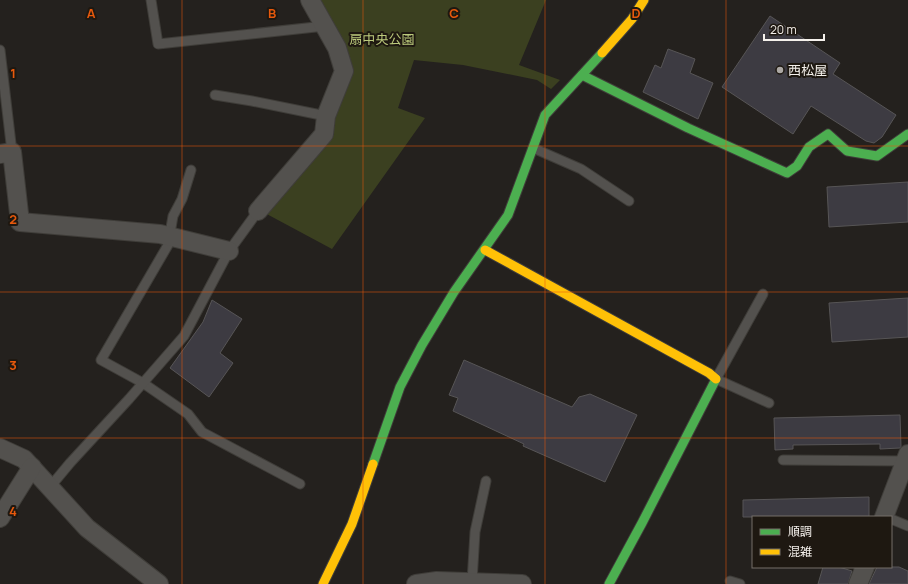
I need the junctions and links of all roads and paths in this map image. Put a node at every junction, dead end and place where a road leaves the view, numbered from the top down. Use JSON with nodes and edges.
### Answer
{"nodes":[{"id":1,"x":151,"y":0,"type":"edge"},
{"id":2,"x":310,"y":0,"type":"edge"},
{"id":3,"x":644,"y":0,"type":"edge"},
{"id":4,"x":325,"y":26,"type":"junction"},
{"id":5,"x":0,"y":50,"type":"edge"},
{"id":6,"x":582,"y":75,"type":"junction"},
{"id":7,"x":215,"y":95,"type":"dead end"},
{"id":8,"x":326,"y":116,"type":"junction"},
{"id":9,"x":908,"y":134,"type":"edge"},
{"id":10,"x":533,"y":148,"type":"junction"},
{"id":11,"x":6,"y":153,"type":"edge"},
{"id":12,"x":191,"y":170,"type":"dead end"},
{"id":13,"x":629,"y":200,"type":"dead end"},
{"id":14,"x":258,"y":211,"type":"joint"},
{"id":15,"x":169,"y":236,"type":"junction"},
{"id":16,"x":485,"y":250,"type":"junction"},
{"id":17,"x":229,"y":251,"type":"junction"},
{"id":18,"x":763,"y":294,"type":"dead end"},
{"id":19,"x":716,"y":379,"type":"junction"},
{"id":20,"x":143,"y":383,"type":"junction"},
{"id":21,"x":769,"y":403,"type":"dead end"},
{"id":22,"x":0,"y":448,"type":"edge"},
{"id":23,"x":906,"y":458,"type":"edge"},
{"id":24,"x":783,"y":460,"type":"dead end"},
{"id":25,"x":32,"y":467,"type":"junction"},
{"id":26,"x":486,"y":481,"type":"dead end"},
{"id":27,"x":300,"y":484,"type":"dead end"},
{"id":28,"x":50,"y":487,"type":"junction"},
{"id":29,"x":884,"y":516,"type":"edge"},
{"id":30,"x":0,"y":518,"type":"edge"},
{"id":31,"x":892,"y":519,"type":"edge"},
{"id":32,"x":908,"y":526,"type":"edge"},
{"id":33,"x":865,"y":568,"type":"edge"},
{"id":34,"x":730,"y":581,"type":"dead end"},
{"id":35,"x":472,"y":582,"type":"junction"},
{"id":36,"x":159,"y":584,"type":"edge"},
{"id":37,"x":323,"y":584,"type":"edge"},
{"id":38,"x":416,"y":584,"type":"edge"},
{"id":39,"x":522,"y":584,"type":"edge"},
{"id":40,"x":609,"y":584,"type":"edge"},
{"id":41,"x":740,"y":584,"type":"edge"},
{"id":42,"x":858,"y":584,"type":"edge"}],
"edges":[{"from":1,"to":4,"type":"lane"},
{"from":2,"to":4,"type":"street"},
{"from":3,"to":6,"type":"street"},
{"from":4,"to":8,"type":"street"},
{"from":5,"to":11,"type":"lane"},
{"from":6,"to":9,"type":"street"},
{"from":6,"to":10,"type":"street"},
{"from":7,"to":8,"type":"lane"},
{"from":8,"to":14,"type":"street"},
{"from":10,"to":13,"type":"lane"},
{"from":10,"to":16,"type":"street"},
{"from":11,"to":15,"type":"street"},
{"from":12,"to":15,"type":"lane"},
{"from":14,"to":17,"type":"lane"},
{"from":15,"to":17,"type":"street"},
{"from":15,"to":20,"type":"lane"},
{"from":16,"to":19,"type":"street"},
{"from":16,"to":37,"type":"street"},
{"from":17,"to":20,"type":"lane"},
{"from":18,"to":19,"type":"lane"},
{"from":19,"to":21,"type":"lane"},
{"from":19,"to":40,"type":"street"},
{"from":20,"to":27,"type":"lane"},
{"from":20,"to":28,"type":"lane"},
{"from":22,"to":25,"type":"street"},
{"from":23,"to":24,"type":"lane"},
{"from":23,"to":29,"type":"street"},
{"from":25,"to":28,"type":"street"},
{"from":25,"to":30,"type":"street"},
{"from":26,"to":35,"type":"lane"},
{"from":28,"to":36,"type":"street"},
{"from":31,"to":32,"type":"lane"},
{"from":33,"to":42,"type":"street"},
{"from":34,"to":41,"type":"lane"},
{"from":35,"to":38,"type":"street"},
{"from":35,"to":39,"type":"street"}]}
